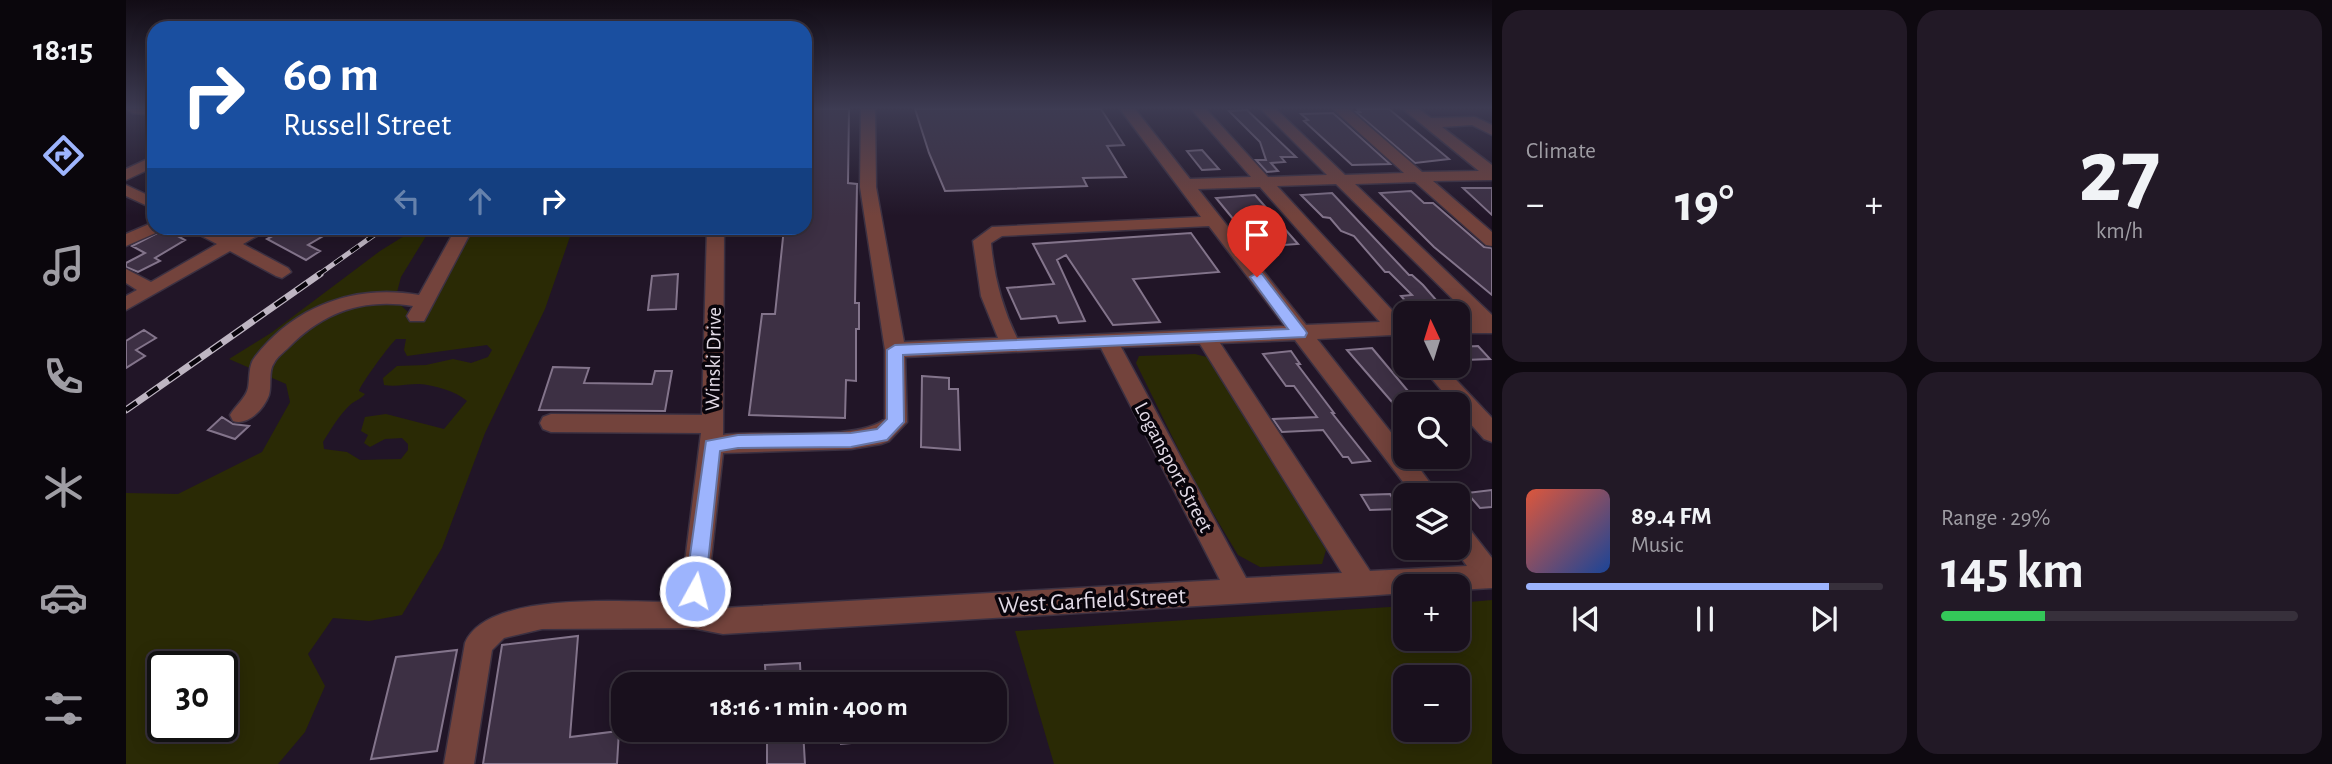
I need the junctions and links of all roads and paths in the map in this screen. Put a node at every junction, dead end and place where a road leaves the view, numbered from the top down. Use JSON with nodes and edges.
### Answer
{"nodes":[{"id":1,"x":868,"y":145,"type":"edge"},
{"id":2,"x":1156,"y":145,"type":"edge"},
{"id":3,"x":1232,"y":145,"type":"edge"},
{"id":4,"x":1304,"y":145,"type":"edge"},
{"id":5,"x":1381,"y":145,"type":"edge"},
{"id":6,"x":1455,"y":145,"type":"edge"},
{"id":7,"x":147,"y":164,"type":"edge"},
{"id":8,"x":1492,"y":174,"type":"edge"},
{"id":9,"x":126,"y":175,"type":"edge"},
{"id":10,"x":1418,"y":177,"type":"junction"},
{"id":11,"x":147,"y":178,"type":"edge"},
{"id":12,"x":1340,"y":180,"type":"junction"},
{"id":13,"x":1267,"y":182,"type":"junction"},
{"id":14,"x":1187,"y":184,"type":"junction"},
{"id":15,"x":126,"y":189,"type":"edge"},
{"id":16,"x":147,"y":200,"type":"edge"},
{"id":17,"x":1215,"y":221,"type":"junction"},
{"id":18,"x":147,"y":230,"type":"edge"},
{"id":19,"x":214,"y":235,"type":"edge"},
{"id":20,"x":245,"y":235,"type":"edge"},
{"id":21,"x":460,"y":235,"type":"edge"},
{"id":22,"x":715,"y":235,"type":"edge"},
{"id":23,"x":126,"y":241,"type":"edge"},
{"id":24,"x":1492,"y":241,"type":"edge"},
{"id":25,"x":231,"y":243,"type":"junction"},
{"id":26,"x":282,"y":272,"type":"dead end"},
{"id":27,"x":126,"y":275,"type":"edge"},
{"id":28,"x":151,"y":290,"type":"junction"},
{"id":29,"x":126,"y":304,"type":"edge"},
{"id":30,"x":1393,"y":322,"type":"edge"},
{"id":31,"x":1491,"y":325,"type":"edge"},
{"id":32,"x":1470,"y":326,"type":"edge"},
{"id":33,"x":1393,"y":332,"type":"edge"},
{"id":34,"x":1300,"y":333,"type":"junction"},
{"id":35,"x":1206,"y":338,"type":"junction"},
{"id":36,"x":1108,"y":342,"type":"junction"},
{"id":37,"x":1012,"y":347,"type":"junction"},
{"id":38,"x":895,"y":350,"type":"junction"},
{"id":39,"x":1442,"y":378,"type":"edge"},
{"id":40,"x":241,"y":415,"type":"dead end"},
{"id":41,"x":551,"y":423,"type":"dead end"},
{"id":42,"x":1492,"y":433,"type":"edge"},
{"id":43,"x":712,"y":435,"type":"junction"},
{"id":44,"x":1418,"y":483,"type":"edge"},
{"id":45,"x":1470,"y":549,"type":"edge"},
{"id":46,"x":1492,"y":576,"type":"edge"},
{"id":47,"x":1364,"y":584,"type":"junction"},
{"id":48,"x":1239,"y":591,"type":"junction"},
{"id":49,"x":692,"y":615,"type":"junction"},
{"id":50,"x":459,"y":764,"type":"edge"}],
"edges":[{"from":1,"to":38,"type":"street"},
{"from":2,"to":14,"type":"street"},
{"from":3,"to":13,"type":"street"},
{"from":4,"to":12,"type":"street"},
{"from":5,"to":10,"type":"street"},
{"from":6,"to":8,"type":"street"},
{"from":7,"to":9,"type":"street"},
{"from":8,"to":10,"type":"street"},
{"from":10,"to":12,"type":"street"},
{"from":10,"to":24,"type":"street"},
{"from":11,"to":15,"type":"street"},
{"from":12,"to":13,"type":"street"},
{"from":12,"to":31,"type":"street"},
{"from":13,"to":14,"type":"street"},
{"from":13,"to":30,"type":"street"},
{"from":14,"to":17,"type":"street"},
{"from":15,"to":16,"type":"street"},
{"from":17,"to":34,"type":"street"},
{"from":17,"to":37,"type":"street"},
{"from":18,"to":23,"type":"street"},
{"from":19,"to":25,"type":"street"},
{"from":20,"to":25,"type":"street"},
{"from":21,"to":40,"type":"street"},
{"from":22,"to":43,"type":"street","name":"Winski Drive"},
{"from":25,"to":26,"type":"street"},
{"from":25,"to":28,"type":"street"},
{"from":27,"to":28,"type":"street"},
{"from":28,"to":29,"type":"street"},
{"from":31,"to":32,"type":"street"},
{"from":33,"to":34,"type":"street"},
{"from":34,"to":35,"type":"street"},
{"from":34,"to":44,"type":"street"},
{"from":35,"to":36,"type":"street"},
{"from":35,"to":47,"type":"street"},
{"from":36,"to":37,"type":"street"},
{"from":36,"to":48,"type":"street","name":"Logansport Street"},
{"from":37,"to":38,"type":"street"},
{"from":38,"to":43,"type":"street"},
{"from":39,"to":42,"type":"street"},
{"from":41,"to":43,"type":"street"},
{"from":43,"to":49,"type":"street","name":"Winski Drive"},
{"from":45,"to":46,"type":"street"},
{"from":46,"to":47,"type":"street","name":"West Garfield Street"},
{"from":47,"to":48,"type":"street","name":"West Garfield Street"},
{"from":48,"to":49,"type":"street","name":"West Garfield Street"},
{"from":49,"to":50,"type":"street","name":"West Garfield Street"}]}
